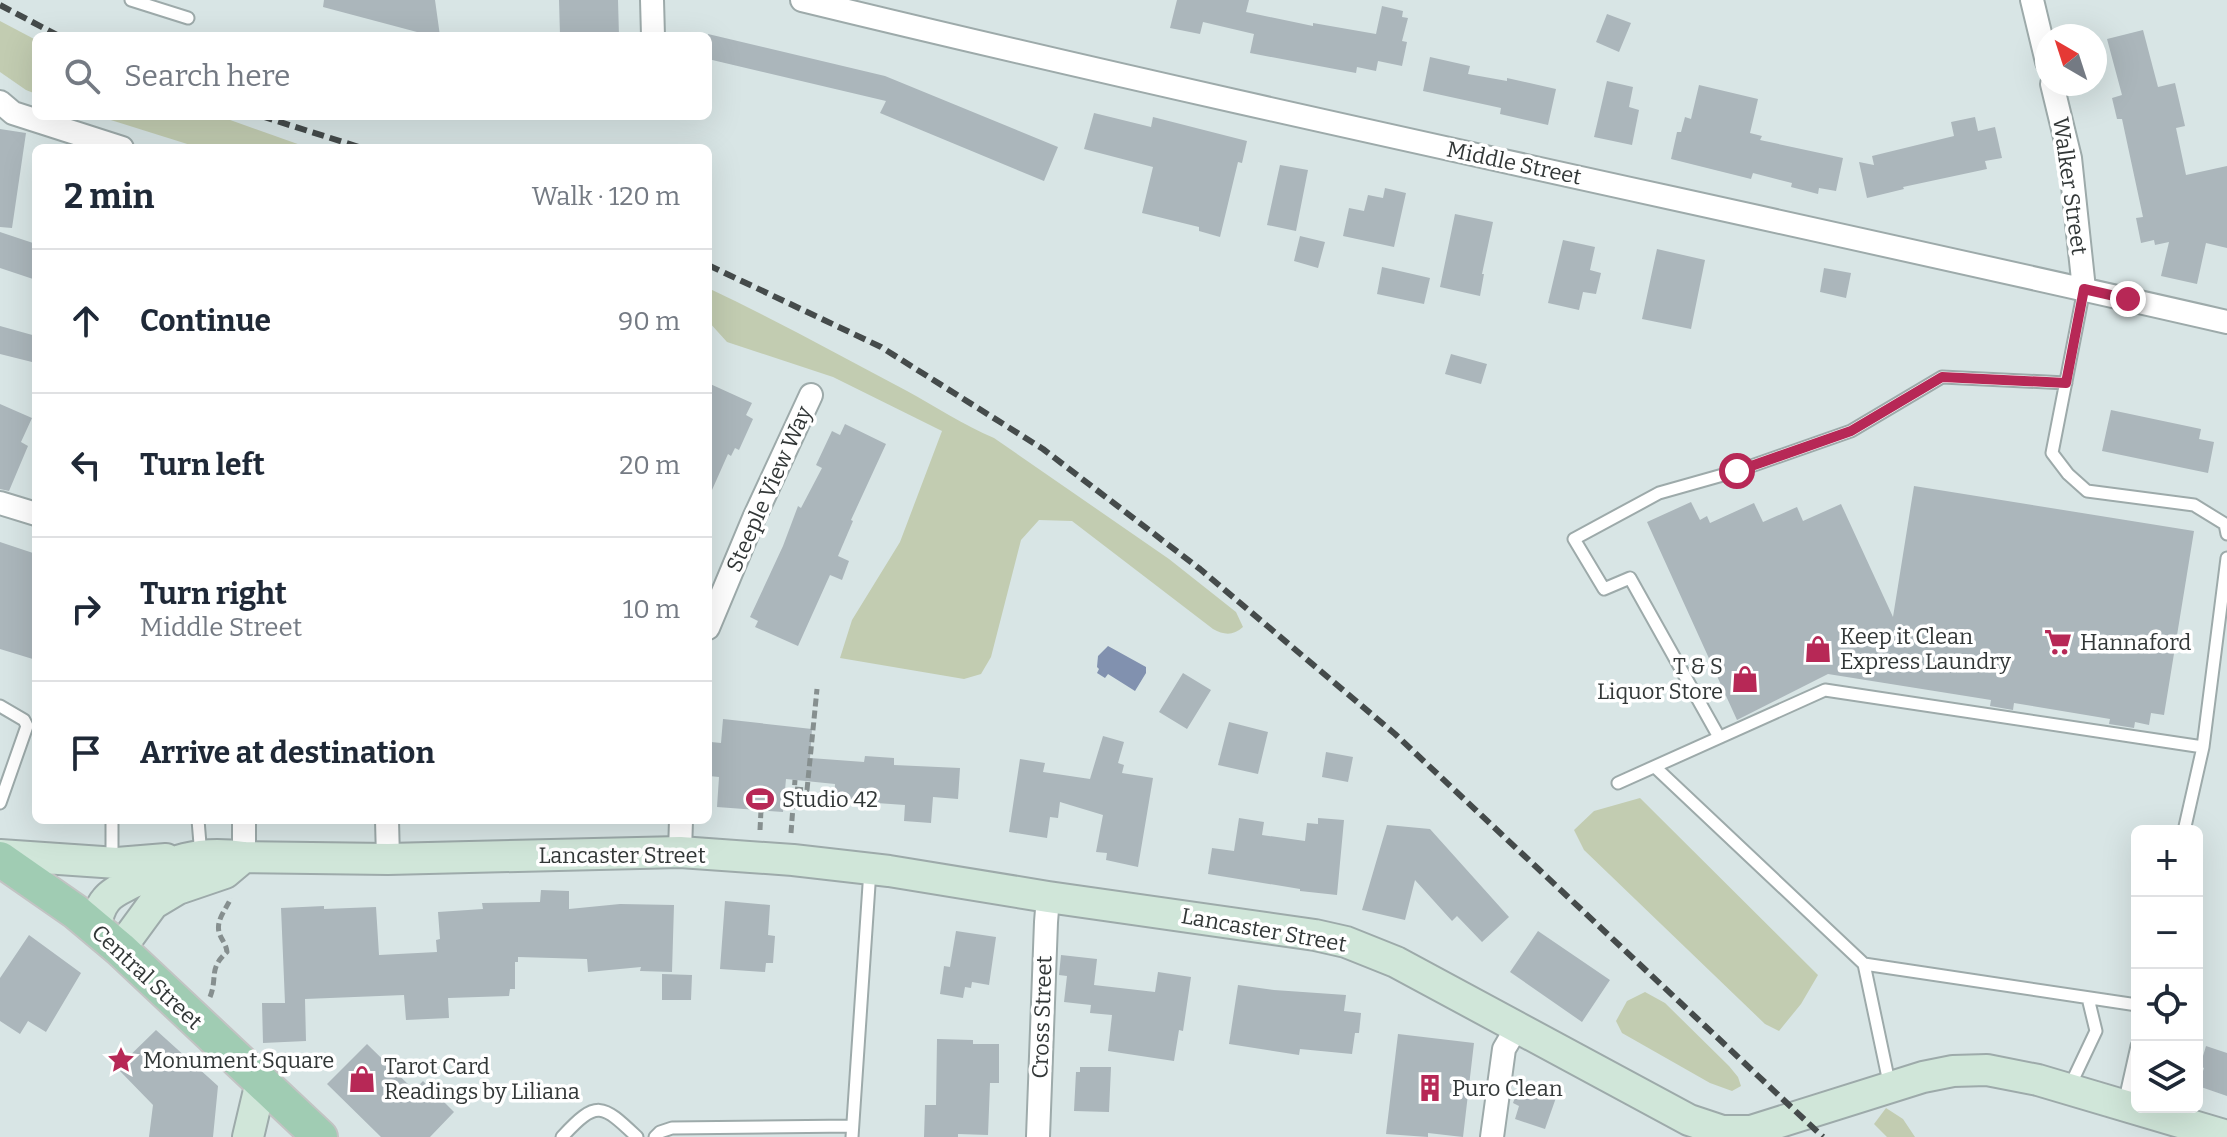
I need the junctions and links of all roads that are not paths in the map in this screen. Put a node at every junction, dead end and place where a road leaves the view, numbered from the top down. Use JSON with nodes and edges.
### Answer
{"nodes":[{"id":1,"x":131,"y":0,"type":"edge"},
{"id":2,"x":652,"y":0,"type":"edge"},
{"id":3,"x":802,"y":0,"type":"edge"},
{"id":4,"x":2032,"y":0,"type":"edge"},
{"id":5,"x":188,"y":18,"type":"dead end"},
{"id":6,"x":2038,"y":24,"type":"edge"},
{"id":7,"x":653,"y":32,"type":"edge"},
{"id":8,"x":2055,"y":96,"type":"edge"},
{"id":9,"x":0,"y":102,"type":"edge"},
{"id":10,"x":32,"y":119,"type":"edge"},
{"id":11,"x":35,"y":120,"type":"edge"},
{"id":12,"x":110,"y":144,"type":"edge"},
{"id":13,"x":2084,"y":289,"type":"junction"},
{"id":14,"x":2227,"y":322,"type":"edge"},
{"id":15,"x":2066,"y":383,"type":"junction"},
{"id":16,"x":811,"y":395,"type":"dead end"},
{"id":17,"x":0,"y":503,"type":"edge"},
{"id":18,"x":32,"y":507,"type":"edge"},
{"id":19,"x":2227,"y":534,"type":"edge"},
{"id":20,"x":2227,"y":558,"type":"edge"},
{"id":21,"x":712,"y":618,"type":"edge"},
{"id":22,"x":0,"y":706,"type":"edge"},
{"id":23,"x":1719,"y":737,"type":"junction"},
{"id":24,"x":2203,"y":747,"type":"junction"},
{"id":25,"x":1655,"y":767,"type":"junction"},
{"id":26,"x":1618,"y":783,"type":"dead end"},
{"id":27,"x":0,"y":803,"type":"edge"},
{"id":28,"x":112,"y":824,"type":"edge"},
{"id":29,"x":198,"y":824,"type":"edge"},
{"id":30,"x":244,"y":824,"type":"edge"},
{"id":31,"x":387,"y":824,"type":"edge"},
{"id":32,"x":681,"y":824,"type":"edge"},
{"id":33,"x":2185,"y":825,"type":"edge"},
{"id":34,"x":680,"y":852,"type":"junction"},
{"id":35,"x":0,"y":857,"type":"edge"},
{"id":36,"x":244,"y":857,"type":"junction"},
{"id":37,"x":388,"y":859,"type":"junction"},
{"id":38,"x":112,"y":863,"type":"junction"},
{"id":39,"x":197,"y":864,"type":"junction"},
{"id":40,"x":870,"y":868,"type":"junction"},
{"id":41,"x":1048,"y":897,"type":"junction"},
{"id":42,"x":107,"y":939,"type":"junction"},
{"id":43,"x":1864,"y":964,"type":"junction"},
{"id":44,"x":2088,"y":998,"type":"junction"},
{"id":45,"x":2131,"y":1004,"type":"edge"},
{"id":46,"x":1517,"y":1027,"type":"junction"},
{"id":47,"x":2131,"y":1073,"type":"edge"},
{"id":48,"x":261,"y":1082,"type":"junction"},
{"id":49,"x":1890,"y":1087,"type":"junction"},
{"id":50,"x":2068,"y":1089,"type":"junction"},
{"id":51,"x":2124,"y":1105,"type":"junction"},
{"id":52,"x":852,"y":1132,"type":"edge"},
{"id":53,"x":1751,"y":1134,"type":"edge"},
{"id":54,"x":2227,"y":1136,"type":"edge"},
{"id":55,"x":248,"y":1137,"type":"edge"},
{"id":56,"x":320,"y":1137,"type":"edge"},
{"id":57,"x":562,"y":1137,"type":"edge"},
{"id":58,"x":637,"y":1137,"type":"edge"},
{"id":59,"x":655,"y":1137,"type":"edge"},
{"id":60,"x":1038,"y":1137,"type":"edge"},
{"id":61,"x":1492,"y":1137,"type":"edge"}],
"edges":[{"from":1,"to":5,"type":"lane"},
{"from":2,"to":7,"type":"street"},
{"from":3,"to":13,"type":"street","name":"Middle Street"},
{"from":4,"to":6,"type":"street"},
{"from":8,"to":13,"type":"street","name":"Walker Street"},
{"from":9,"to":10,"type":"street"},
{"from":11,"to":12,"type":"street"},
{"from":13,"to":14,"type":"street","name":"Middle Street"},
{"from":13,"to":15,"type":"lane"},
{"from":15,"to":19,"type":"lane"},
{"from":15,"to":23,"type":"lane"},
{"from":16,"to":21,"type":"street","name":"Steeple View Way"},
{"from":17,"to":18,"type":"street"},
{"from":20,"to":24,"type":"lane"},
{"from":22,"to":27,"type":"lane"},
{"from":23,"to":24,"type":"lane"},
{"from":23,"to":25,"type":"lane"},
{"from":24,"to":33,"type":"lane"},
{"from":25,"to":26,"type":"lane"},
{"from":25,"to":43,"type":"lane"},
{"from":28,"to":38,"type":"lane"},
{"from":29,"to":39,"type":"lane"},
{"from":30,"to":36,"type":"street"},
{"from":31,"to":37,"type":"street"},
{"from":32,"to":34,"type":"street"},
{"from":34,"to":37,"type":"main road","name":"Lancaster Street"},
{"from":34,"to":40,"type":"main road","name":"Lancaster Street"},
{"from":35,"to":38,"type":"main road"},
{"from":35,"to":42,"type":"main road","name":"Central Street"},
{"from":36,"to":37,"type":"main road","name":"Lancaster Street"},
{"from":36,"to":39,"type":"main road","name":"Lancaster Street"},
{"from":38,"to":39,"type":"main road"},
{"from":39,"to":42,"type":"main road","name":"Lancaster Street"},
{"from":40,"to":41,"type":"main road","name":"Lancaster Street"},
{"from":40,"to":52,"type":"lane"},
{"from":41,"to":46,"type":"main road","name":"Lancaster Street"},
{"from":41,"to":60,"type":"street","name":"Cross Street"},
{"from":42,"to":48,"type":"main road","name":"Central Street"},
{"from":43,"to":44,"type":"lane"},
{"from":43,"to":49,"type":"lane"},
{"from":44,"to":45,"type":"lane"},
{"from":44,"to":50,"type":"lane"},
{"from":46,"to":53,"type":"main road","name":"Lancaster Street"},
{"from":46,"to":61,"type":"street"},
{"from":47,"to":51,"type":"lane"},
{"from":48,"to":55,"type":"main road"},
{"from":48,"to":56,"type":"main road","name":"Central Street"},
{"from":49,"to":50,"type":"main road","name":"Lancaster Street"},
{"from":49,"to":53,"type":"main road","name":"Lancaster Street"},
{"from":50,"to":51,"type":"main road","name":"Lancaster Street"},
{"from":51,"to":54,"type":"main road","name":"Lancaster Street"},
{"from":52,"to":59,"type":"lane"},
{"from":57,"to":58,"type":"lane"}]}
